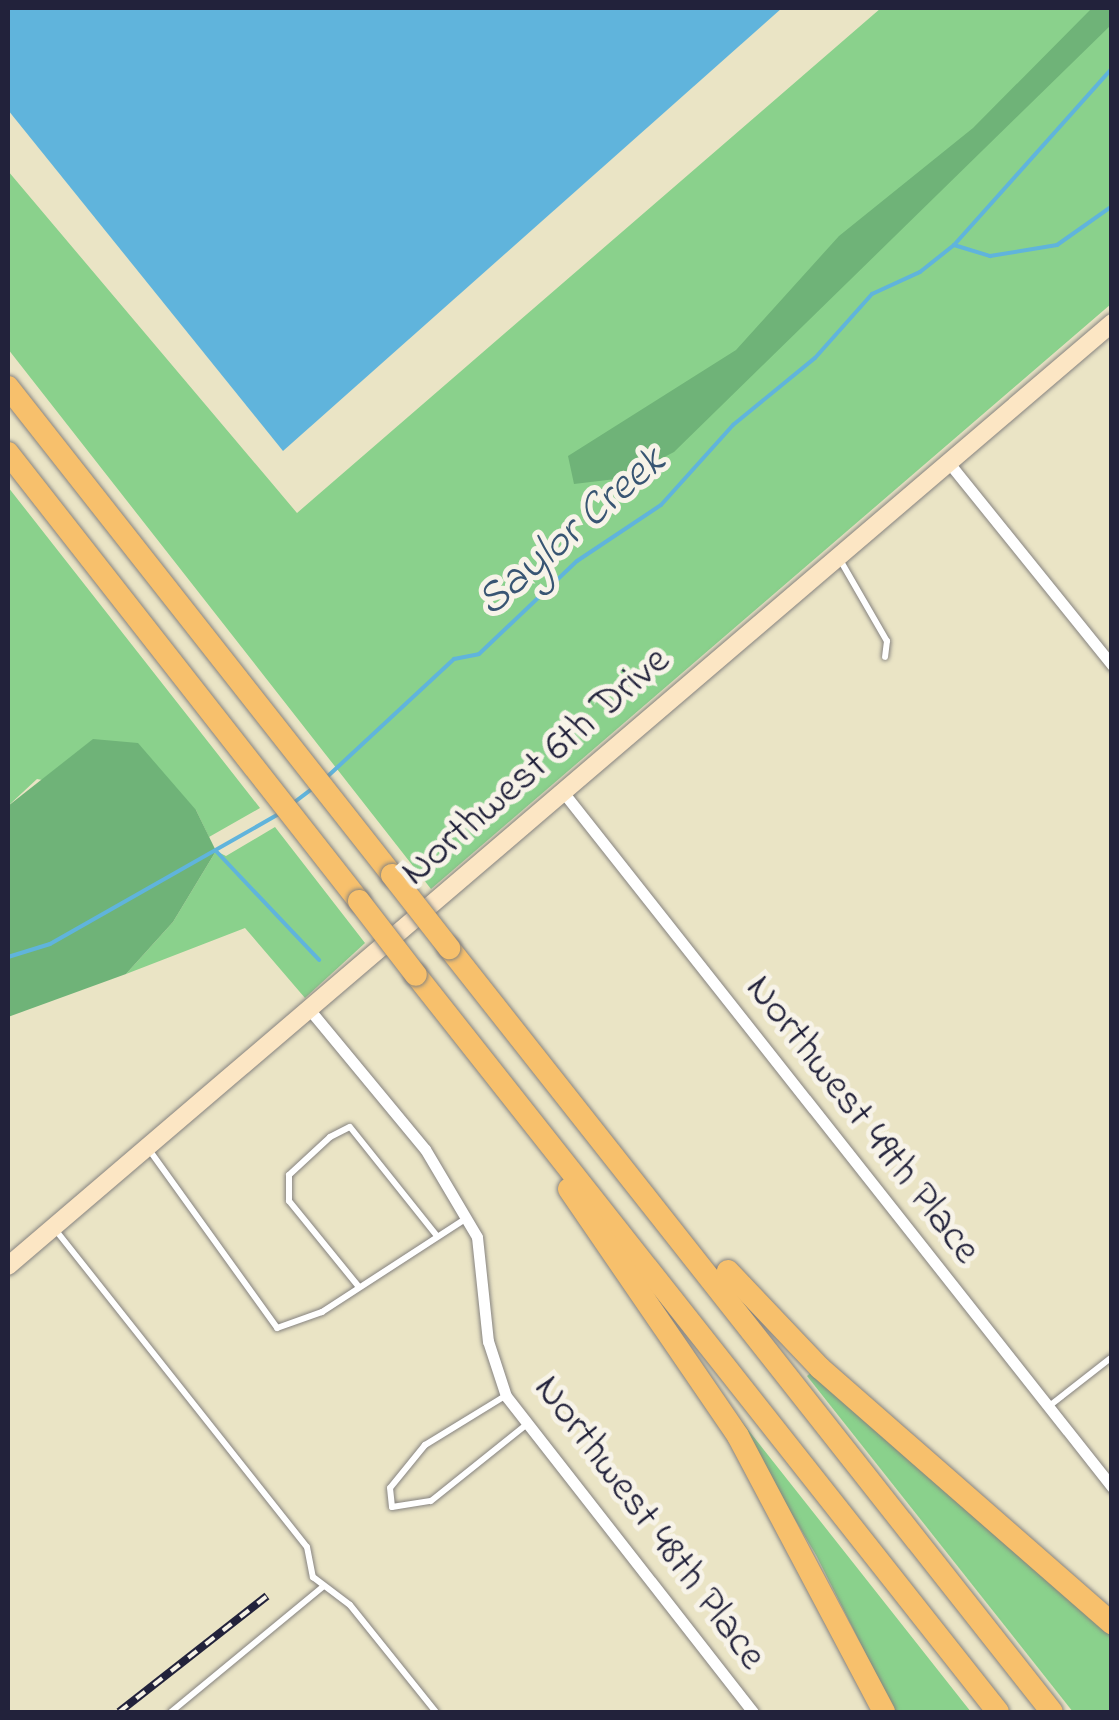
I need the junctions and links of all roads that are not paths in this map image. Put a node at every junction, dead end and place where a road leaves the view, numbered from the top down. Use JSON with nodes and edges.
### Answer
{"nodes":[{"id":1,"x":1112,"y":323,"type":"edge"},
{"id":2,"x":8,"y":387,"type":"edge"},
{"id":3,"x":8,"y":453,"type":"edge"},
{"id":4,"x":949,"y":463,"type":"junction"},
{"id":5,"x":838,"y":557,"type":"junction"},
{"id":6,"x":885,"y":657,"type":"dead end"},
{"id":7,"x":1112,"y":665,"type":"edge"},
{"id":8,"x":563,"y":792,"type":"junction"},
{"id":9,"x":309,"y":1009,"type":"junction"},
{"id":10,"x":528,"y":1049,"type":"junction"},
{"id":11,"x":488,"y":1065,"type":"junction"},
{"id":12,"x":147,"y":1146,"type":"junction"},
{"id":13,"x":466,"y":1218,"type":"junction"},
{"id":14,"x":53,"y":1227,"type":"junction"},
{"id":15,"x":436,"y":1236,"type":"junction"},
{"id":16,"x":8,"y":1266,"type":"edge"},
{"id":17,"x":359,"y":1287,"type":"junction"},
{"id":18,"x":1112,"y":1358,"type":"edge"},
{"id":19,"x":506,"y":1396,"type":"junction"},
{"id":20,"x":1047,"y":1408,"type":"junction"},
{"id":21,"x":526,"y":1424,"type":"junction"},
{"id":22,"x":1112,"y":1486,"type":"edge"},
{"id":23,"x":324,"y":1586,"type":"junction"},
{"id":24,"x":1112,"y":1624,"type":"edge"},
{"id":25,"x":171,"y":1712,"type":"edge"},
{"id":26,"x":436,"y":1712,"type":"edge"},
{"id":27,"x":753,"y":1712,"type":"edge"},
{"id":28,"x":884,"y":1712,"type":"edge"},
{"id":29,"x":998,"y":1712,"type":"edge"},
{"id":30,"x":1052,"y":1712,"type":"edge"}],
"edges":[{"from":1,"to":4,"type":"main road","name":"Northwest 6th Drive"},
{"from":2,"to":10,"type":"highway","bridge":true},
{"from":3,"to":11,"type":"highway","bridge":true},
{"from":4,"to":5,"type":"main road","name":"Northwest 6th Drive"},
{"from":4,"to":7,"type":"street"},
{"from":5,"to":6,"type":"lane"},
{"from":5,"to":8,"type":"main road","name":"Northwest 6th Drive"},
{"from":8,"to":9,"type":"main road","name":"Northwest 6th Drive"},
{"from":8,"to":20,"type":"street","name":"Northwest 49th Place"},
{"from":9,"to":12,"type":"main road","name":"Northwest 6th Drive"},
{"from":9,"to":13,"type":"street","name":"Northwest 48th Place"},
{"from":10,"to":24,"type":"highway"},
{"from":10,"to":30,"type":"highway"},
{"from":11,"to":28,"type":"highway"},
{"from":11,"to":29,"type":"highway"},
{"from":12,"to":14,"type":"main road","name":"Northwest 6th Drive"},
{"from":12,"to":17,"type":"lane"},
{"from":13,"to":15,"type":"lane"},
{"from":13,"to":19,"type":"street","name":"Northwest 48th Place"},
{"from":14,"to":16,"type":"main road","name":"Northwest 6th Drive"},
{"from":14,"to":23,"type":"lane"},
{"from":15,"to":17,"type":"lane"},
{"from":15,"to":17,"type":"lane"},
{"from":18,"to":20,"type":"lane"},
{"from":19,"to":21,"type":"street","name":"Northwest 48th Place"},
{"from":19,"to":21,"type":"lane"},
{"from":20,"to":22,"type":"street","name":"Northwest 49th Place"},
{"from":21,"to":27,"type":"street","name":"Northwest 48th Place"},
{"from":23,"to":25,"type":"lane"},
{"from":23,"to":26,"type":"lane"}]}
